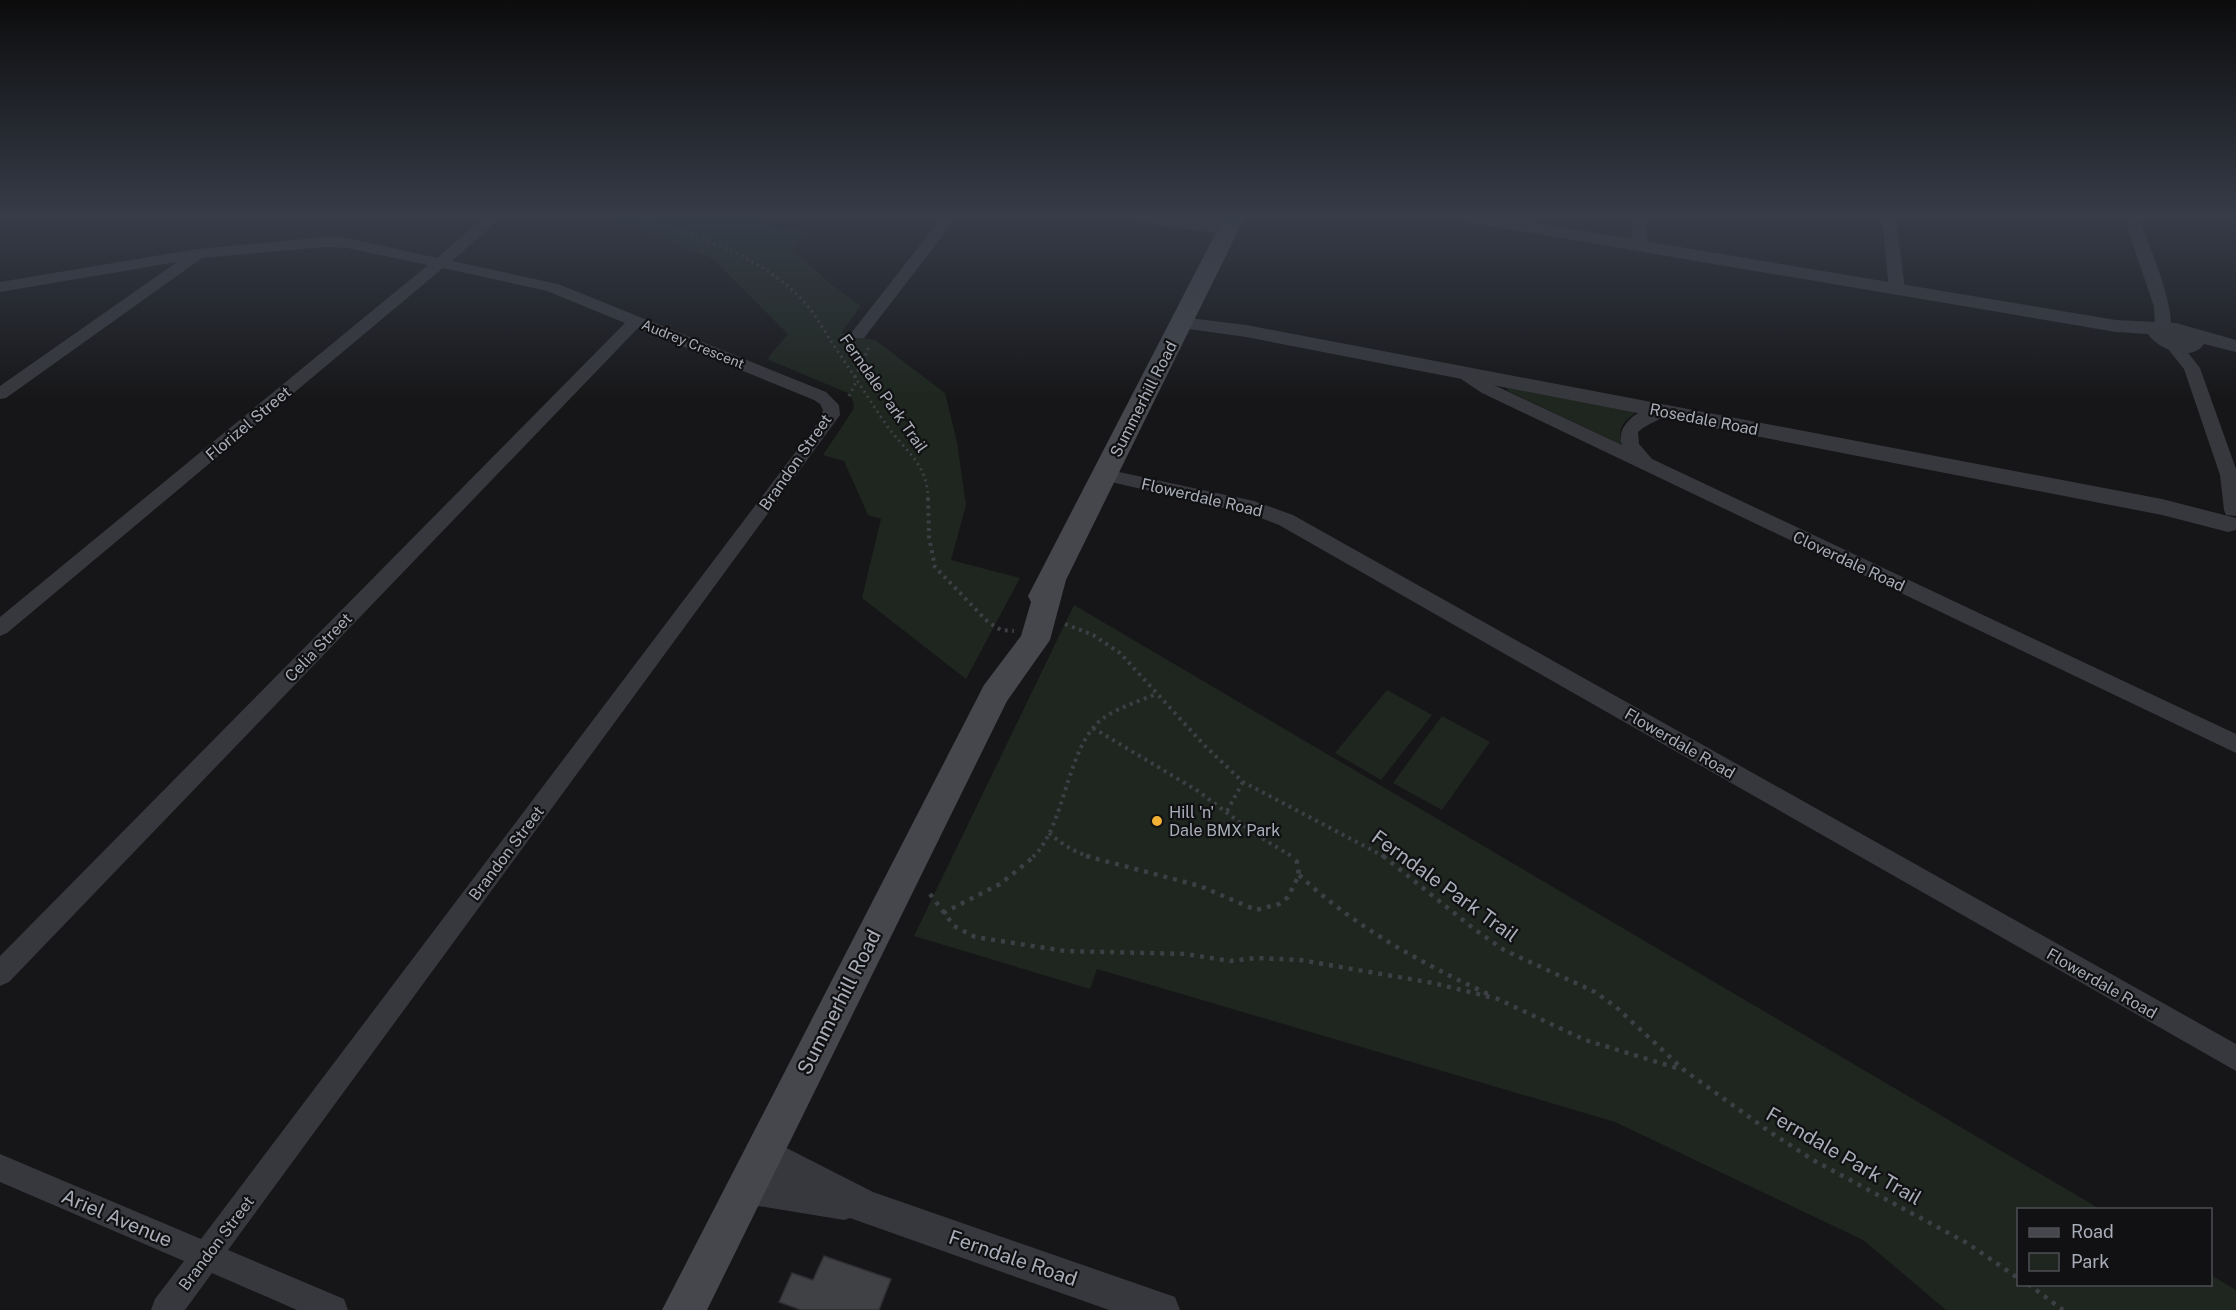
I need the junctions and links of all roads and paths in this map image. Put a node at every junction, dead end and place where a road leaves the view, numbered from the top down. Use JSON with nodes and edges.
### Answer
{"nodes":[{"id":1,"x":53,"y":278,"type":"edge"},
{"id":2,"x":164,"y":278,"type":"edge"},
{"id":3,"x":422,"y":278,"type":"edge"},
{"id":4,"x":511,"y":278,"type":"edge"},
{"id":5,"x":778,"y":278,"type":"edge"},
{"id":6,"x":903,"y":278,"type":"edge"},
{"id":7,"x":1204,"y":278,"type":"edge"},
{"id":8,"x":1827,"y":278,"type":"edge"},
{"id":9,"x":1896,"y":278,"type":"edge"},
{"id":10,"x":2152,"y":278,"type":"edge"},
{"id":11,"x":0,"y":287,"type":"edge"},
{"id":12,"x":1897,"y":290,"type":"junction"},
{"id":13,"x":1184,"y":319,"type":"junction"},
{"id":14,"x":636,"y":321,"type":"junction"},
{"id":15,"x":858,"y":335,"type":"dead end"},
{"id":16,"x":874,"y":337,"type":"dead end"},
{"id":17,"x":2177,"y":337,"type":"junction"},
{"id":18,"x":2236,"y":346,"type":"edge"},
{"id":19,"x":1464,"y":373,"type":"junction"},
{"id":20,"x":856,"y":378,"type":"junction"},
{"id":21,"x":0,"y":394,"type":"edge"},
{"id":22,"x":820,"y":396,"type":"joint"},
{"id":23,"x":849,"y":396,"type":"dead end"},
{"id":24,"x":1661,"y":411,"type":"junction"},
{"id":25,"x":1647,"y":465,"type":"junction"},
{"id":26,"x":1105,"y":475,"type":"junction"},
{"id":27,"x":2233,"y":480,"type":"edge"},
{"id":28,"x":2232,"y":518,"type":"edge"},
{"id":29,"x":1052,"y":580,"type":"junction"},
{"id":30,"x":0,"y":628,"type":"edge"},
{"id":31,"x":1060,"y":628,"type":"dead end"},
{"id":32,"x":1017,"y":631,"type":"junction"},
{"id":33,"x":995,"y":694,"type":"junction"},
{"id":34,"x":1156,"y":694,"type":"junction"},
{"id":35,"x":1093,"y":728,"type":"junction"},
{"id":36,"x":2236,"y":744,"type":"edge"},
{"id":37,"x":1243,"y":782,"type":"junction"},
{"id":38,"x":1227,"y":811,"type":"junction"},
{"id":39,"x":1050,"y":833,"type":"junction"},
{"id":40,"x":1299,"y":875,"type":"junction"},
{"id":41,"x":930,"y":894,"type":"dead end"},
{"id":42,"x":943,"y":914,"type":"junction"},
{"id":43,"x":0,"y":974,"type":"edge"},
{"id":44,"x":1498,"y":999,"type":"junction"},
{"id":45,"x":2236,"y":1058,"type":"edge"},
{"id":46,"x":1684,"y":1070,"type":"junction"},
{"id":47,"x":763,"y":1153,"type":"junction"},
{"id":48,"x":0,"y":1168,"type":"edge"},
{"id":49,"x":746,"y":1187,"type":"junction"},
{"id":50,"x":865,"y":1206,"type":"junction"},
{"id":51,"x":206,"y":1256,"type":"junction"},
{"id":52,"x":2017,"y":1277,"type":"edge"},
{"id":53,"x":2031,"y":1286,"type":"edge"},
{"id":54,"x":166,"y":1310,"type":"edge"},
{"id":55,"x":333,"y":1310,"type":"edge"},
{"id":56,"x":684,"y":1310,"type":"edge"},
{"id":57,"x":1162,"y":1310,"type":"edge"},
{"id":58,"x":2063,"y":1310,"type":"edge"}],
"edges":[{"from":1,"to":11,"type":"street","name":"Audrey Crescent"},
{"from":2,"to":21,"type":"street"},
{"from":3,"to":30,"type":"street","name":"Florizel Street"},
{"from":4,"to":14,"type":"street","name":"Audrey Crescent"},
{"from":5,"to":20,"type":"path","name":"Ferndale Park Trail"},
{"from":6,"to":15,"type":"street"},
{"from":7,"to":13,"type":"main road","name":"Summerhill Road"},
{"from":8,"to":12,"type":"street"},
{"from":9,"to":12,"type":"street"},
{"from":10,"to":17,"type":"street"},
{"from":12,"to":17,"type":"street"},
{"from":13,"to":19,"type":"street","name":"Rosedale Road"},
{"from":13,"to":26,"type":"main road","name":"Summerhill Road"},
{"from":14,"to":22,"type":"street","name":"Audrey Crescent"},
{"from":14,"to":43,"type":"street","name":"Celia Street"},
{"from":16,"to":20,"type":"path"},
{"from":17,"to":18,"type":"street"},
{"from":17,"to":27,"type":"street"},
{"from":19,"to":24,"type":"street","name":"Rosedale Road"},
{"from":19,"to":25,"type":"street","name":"Cloverdale Road"},
{"from":20,"to":23,"type":"path"},
{"from":20,"to":32,"type":"path","name":"Ferndale Park Trail"},
{"from":22,"to":51,"type":"street","name":"Brandon Street"},
{"from":24,"to":25,"type":"street"},
{"from":24,"to":28,"type":"street","name":"Rosedale Road"},
{"from":25,"to":36,"type":"street","name":"Cloverdale Road"},
{"from":26,"to":29,"type":"main road","name":"Summerhill Road"},
{"from":26,"to":45,"type":"street","name":"Flowerdale Road"},
{"from":27,"to":28,"type":"street"},
{"from":29,"to":32,"type":"main road","name":"Summerhill Road"},
{"from":29,"to":33,"type":"main road","name":"Summerhill Road"},
{"from":31,"to":34,"type":"path","name":"Ferndale Park Trail"},
{"from":32,"to":33,"type":"main road","name":"Summerhill Road"},
{"from":33,"to":47,"type":"main road","name":"Summerhill Road"},
{"from":34,"to":35,"type":"path"},
{"from":34,"to":37,"type":"path","name":"Ferndale Park Trail"},
{"from":35,"to":38,"type":"path"},
{"from":35,"to":39,"type":"path"},
{"from":37,"to":38,"type":"path"},
{"from":37,"to":46,"type":"path","name":"Ferndale Park Trail"},
{"from":38,"to":40,"type":"path"},
{"from":39,"to":40,"type":"path"},
{"from":39,"to":42,"type":"path"},
{"from":40,"to":44,"type":"path"},
{"from":41,"to":42,"type":"path"},
{"from":42,"to":44,"type":"path"},
{"from":44,"to":46,"type":"path"},
{"from":46,"to":52,"type":"path","name":"Ferndale Park Trail"},
{"from":47,"to":49,"type":"main road","name":"Summerhill Road"},
{"from":47,"to":50,"type":"street","name":"Ferndale Road"},
{"from":48,"to":51,"type":"street","name":"Ariel Avenue"},
{"from":49,"to":50,"type":"street","name":"Ferndale Road"},
{"from":49,"to":56,"type":"main road","name":"Summerhill Road"},
{"from":50,"to":57,"type":"street","name":"Ferndale Road"},
{"from":51,"to":54,"type":"street","name":"Brandon Street"},
{"from":51,"to":55,"type":"street","name":"Ariel Avenue"},
{"from":53,"to":58,"type":"path"}]}
